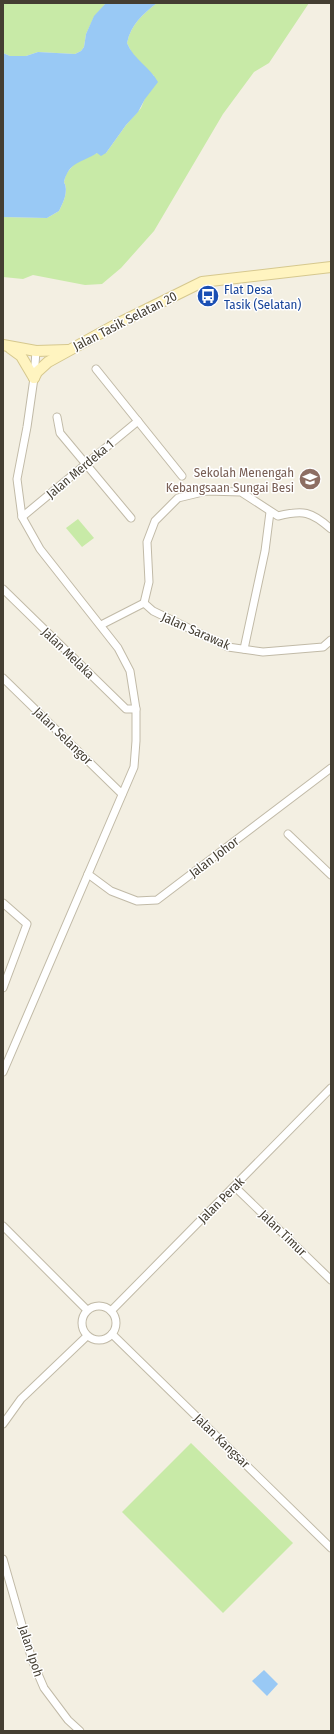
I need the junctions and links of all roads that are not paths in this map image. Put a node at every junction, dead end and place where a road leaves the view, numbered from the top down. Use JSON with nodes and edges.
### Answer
{"nodes":[{"id":1,"x":331,"y":267,"type":"edge"},
{"id":2,"x":5,"y":346,"type":"edge"},
{"id":3,"x":70,"y":350,"type":"junction"},
{"id":4,"x":36,"y":351,"type":"junction"},
{"id":5,"x":96,"y":369,"type":"dead end"},
{"id":6,"x":34,"y":378,"type":"junction"},
{"id":7,"x":57,"y":417,"type":"dead end"},
{"id":8,"x":138,"y":421,"type":"junction"},
{"id":9,"x":86,"y":464,"type":"junction"},
{"id":10,"x":182,"y":476,"type":"dead end"},
{"id":11,"x":270,"y":512,"type":"junction"},
{"id":12,"x":22,"y":517,"type":"junction"},
{"id":13,"x":131,"y":518,"type":"dead end"},
{"id":14,"x":331,"y":529,"type":"edge"},
{"id":15,"x":3,"y":589,"type":"edge"},
{"id":16,"x":144,"y":603,"type":"junction"},
{"id":17,"x":101,"y":625,"type":"junction"},
{"id":18,"x":331,"y":640,"type":"edge"},
{"id":19,"x":244,"y":649,"type":"junction"},
{"id":20,"x":3,"y":678,"type":"edge"},
{"id":21,"x":136,"y":709,"type":"junction"},
{"id":22,"x":331,"y":768,"type":"edge"},
{"id":23,"x":122,"y":794,"type":"junction"},
{"id":24,"x":288,"y":834,"type":"dead end"},
{"id":25,"x":88,"y":874,"type":"junction"},
{"id":26,"x":331,"y":875,"type":"edge"},
{"id":27,"x":3,"y":903,"type":"edge"},
{"id":28,"x":3,"y":988,"type":"edge"},
{"id":29,"x":3,"y":1072,"type":"edge"},
{"id":30,"x":331,"y":1088,"type":"edge"},
{"id":31,"x":235,"y":1187,"type":"junction"},
{"id":32,"x":3,"y":1226,"type":"edge"},
{"id":33,"x":331,"y":1280,"type":"edge"},
{"id":34,"x":87,"y":1310,"type":"junction"},
{"id":35,"x":111,"y":1311,"type":"junction"},
{"id":36,"x":112,"y":1334,"type":"junction"},
{"id":37,"x":87,"y":1336,"type":"junction"},
{"id":38,"x":3,"y":1424,"type":"edge"},
{"id":39,"x":331,"y":1548,"type":"edge"},
{"id":40,"x":3,"y":1559,"type":"edge"},
{"id":41,"x":80,"y":1731,"type":"edge"}],
"edges":[{"from":1,"to":3,"type":"street","name":"Jalan Tasik Selatan 20"},
{"from":2,"to":4,"type":"street","name":"Jalan Tasik Selatan 20"},
{"from":2,"to":6,"type":"street"},
{"from":3,"to":4,"type":"street","name":"Jalan Tasik Selatan 20"},
{"from":3,"to":6,"type":"street"},
{"from":4,"to":6,"type":"street"},
{"from":5,"to":8,"type":"street"},
{"from":6,"to":12,"type":"street"},
{"from":7,"to":9,"type":"street"},
{"from":8,"to":9,"type":"street","name":"Jalan Merdeka 1"},
{"from":8,"to":10,"type":"street"},
{"from":9,"to":12,"type":"street","name":"Jalan Merdeka 1"},
{"from":9,"to":13,"type":"street"},
{"from":11,"to":14,"type":"street"},
{"from":11,"to":16,"type":"street"},
{"from":11,"to":19,"type":"street"},
{"from":12,"to":17,"type":"street"},
{"from":15,"to":21,"type":"street","name":"Jalan Melaka"},
{"from":16,"to":17,"type":"street"},
{"from":16,"to":19,"type":"street","name":"Jalan Sarawak"},
{"from":17,"to":21,"type":"street"},
{"from":18,"to":19,"type":"street","name":"Jalan Sarawak"},
{"from":20,"to":23,"type":"street","name":"Jalan Selangor"},
{"from":21,"to":23,"type":"street"},
{"from":22,"to":25,"type":"street","name":"Jalan Johor"},
{"from":23,"to":25,"type":"street"},
{"from":24,"to":26,"type":"street"},
{"from":25,"to":29,"type":"street"},
{"from":27,"to":28,"type":"street"},
{"from":30,"to":31,"type":"street","name":"Jalan Perak"},
{"from":31,"to":33,"type":"street","name":"Jalan Timur"},
{"from":31,"to":35,"type":"street","name":"Jalan Perak"},
{"from":32,"to":34,"type":"street"},
{"from":34,"to":35,"type":"street"},
{"from":34,"to":37,"type":"street"},
{"from":35,"to":36,"type":"street"},
{"from":36,"to":37,"type":"street"},
{"from":36,"to":39,"type":"street","name":"Jalan Kangsar"},
{"from":37,"to":38,"type":"street"},
{"from":40,"to":41,"type":"street","name":"Jalan Ipoh"}]}
